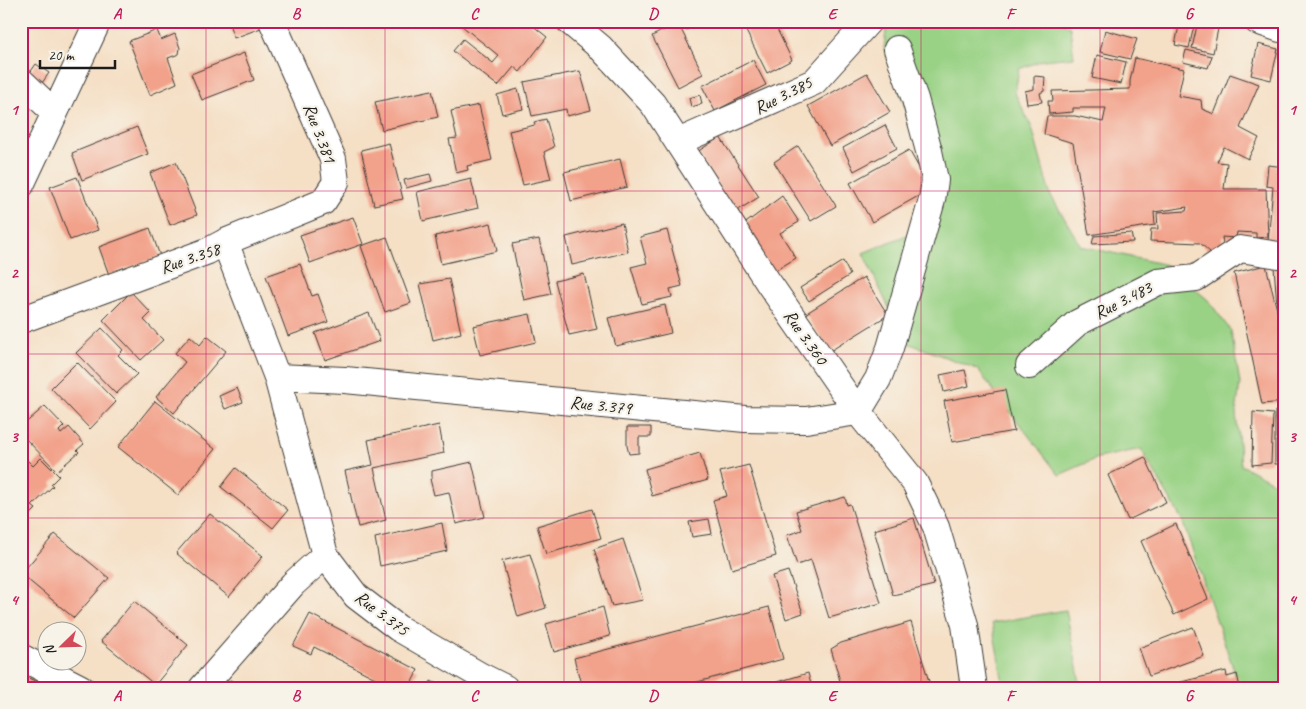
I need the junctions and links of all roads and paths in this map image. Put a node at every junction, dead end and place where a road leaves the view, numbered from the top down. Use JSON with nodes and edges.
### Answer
{"nodes":[{"id":1,"x":98,"y":21,"type":"edge"},
{"id":2,"x":272,"y":21,"type":"edge"},
{"id":3,"x":569,"y":21,"type":"edge"},
{"id":4,"x":869,"y":21,"type":"edge"},
{"id":5,"x":1257,"y":21,"type":"edge"},
{"id":6,"x":1285,"y":28,"type":"edge"},
{"id":7,"x":897,"y":49,"type":"dead end"},
{"id":8,"x":21,"y":81,"type":"edge"},
{"id":9,"x":54,"y":112,"type":"junction"},
{"id":10,"x":678,"y":142,"type":"junction"},
{"id":11,"x":21,"y":185,"type":"edge"},
{"id":12,"x":225,"y":242,"type":"junction"},
{"id":13,"x":1285,"y":256,"type":"edge"},
{"id":14,"x":21,"y":320,"type":"edge"},
{"id":15,"x":1029,"y":366,"type":"dead end"},
{"id":16,"x":278,"y":377,"type":"junction"},
{"id":17,"x":858,"y":412,"type":"junction"},
{"id":18,"x":326,"y":555,"type":"junction"},
{"id":19,"x":21,"y":657,"type":"edge"},
{"id":20,"x":81,"y":688,"type":"edge"},
{"id":21,"x":202,"y":688,"type":"edge"},
{"id":22,"x":505,"y":688,"type":"edge"},
{"id":23,"x":974,"y":688,"type":"edge"}],
"edges":[{"from":1,"to":9,"type":"street"},
{"from":2,"to":12,"type":"street","name":"Rue 3.381"},
{"from":3,"to":10,"type":"street","name":"Rue 3.360"},
{"from":4,"to":10,"type":"street","name":"Rue 3.385"},
{"from":5,"to":6,"type":"street"},
{"from":7,"to":17,"type":"street"},
{"from":8,"to":9,"type":"street"},
{"from":9,"to":11,"type":"street"},
{"from":10,"to":17,"type":"street","name":"Rue 3.360"},
{"from":12,"to":14,"type":"street","name":"Rue 3.358"},
{"from":12,"to":16,"type":"street","name":"Rue 3.358"},
{"from":13,"to":15,"type":"street","name":"Rue 3.483"},
{"from":16,"to":17,"type":"street","name":"Rue 3.379"},
{"from":16,"to":18,"type":"street","name":"Rue 3.358"},
{"from":17,"to":23,"type":"street","name":"Rue 3.360"},
{"from":18,"to":21,"type":"street"},
{"from":18,"to":22,"type":"street","name":"Rue 3.375"},
{"from":19,"to":20,"type":"street"}]}
